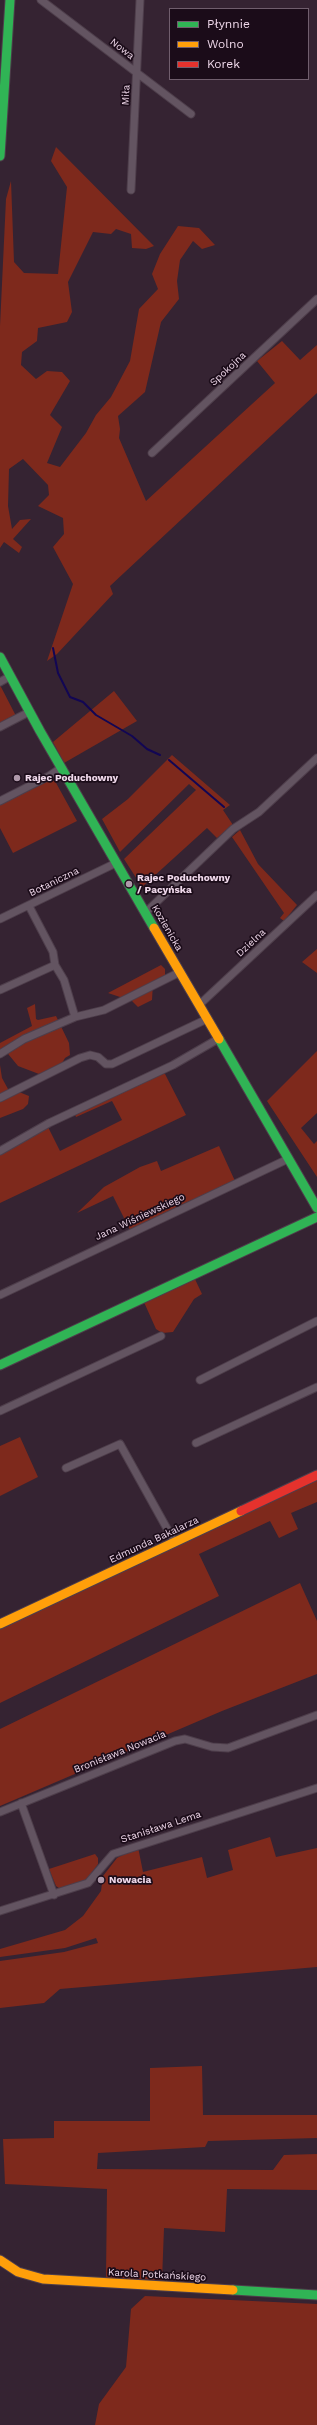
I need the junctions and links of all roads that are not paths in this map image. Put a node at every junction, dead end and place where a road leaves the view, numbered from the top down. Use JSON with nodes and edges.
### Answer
{"nodes":[{"id":1,"x":10,"y":0,"type":"edge"},
{"id":2,"x":41,"y":0,"type":"edge"},
{"id":3,"x":140,"y":0,"type":"edge"},
{"id":4,"x":4,"y":18,"type":"edge"},
{"id":5,"x":137,"y":74,"type":"junction"},
{"id":6,"x":191,"y":114,"type":"dead end"},
{"id":7,"x":0,"y":156,"type":"edge"},
{"id":8,"x":131,"y":190,"type":"dead end"},
{"id":9,"x":317,"y":299,"type":"edge"},
{"id":10,"x":152,"y":453,"type":"dead end"},
{"id":11,"x":0,"y":658,"type":"edge"},
{"id":12,"x":9,"y":677,"type":"junction"},
{"id":13,"x":0,"y":682,"type":"edge"},
{"id":14,"x":29,"y":712,"type":"junction"},
{"id":15,"x":0,"y":727,"type":"edge"},
{"id":16,"x":317,"y":758,"type":"edge"},
{"id":17,"x":61,"y":768,"type":"junction"},
{"id":18,"x":0,"y":801,"type":"edge"},
{"id":19,"x":116,"y":863,"type":"junction"},
{"id":20,"x":317,"y":894,"type":"edge"},
{"id":21,"x":29,"y":906,"type":"junction"},
{"id":22,"x":145,"y":912,"type":"junction"},
{"id":23,"x":0,"y":919,"type":"edge"},
{"id":24,"x":54,"y":965,"type":"junction"},
{"id":25,"x":180,"y":972,"type":"junction"},
{"id":26,"x":0,"y":990,"type":"edge"},
{"id":27,"x":199,"y":1005,"type":"junction"},
{"id":28,"x":75,"y":1017,"type":"junction"},
{"id":29,"x":207,"y":1020,"type":"junction"},
{"id":30,"x":218,"y":1039,"type":"junction"},
{"id":31,"x":0,"y":1054,"type":"edge"},
{"id":32,"x":0,"y":1098,"type":"edge"},
{"id":33,"x":0,"y":1151,"type":"edge"},
{"id":34,"x":288,"y":1159,"type":"junction"},
{"id":35,"x":317,"y":1208,"type":"edge"},
{"id":36,"x":317,"y":1217,"type":"edge"},
{"id":37,"x":0,"y":1295,"type":"edge"},
{"id":38,"x":317,"y":1321,"type":"edge"},
{"id":39,"x":161,"y":1336,"type":"dead end"},
{"id":40,"x":0,"y":1365,"type":"edge"},
{"id":41,"x":200,"y":1380,"type":"dead end"},
{"id":42,"x":317,"y":1387,"type":"edge"},
{"id":43,"x":0,"y":1411,"type":"edge"},
{"id":44,"x":196,"y":1443,"type":"dead end"},
{"id":45,"x":66,"y":1468,"type":"dead end"},
{"id":46,"x":317,"y":1474,"type":"edge"},
{"id":47,"x":175,"y":1543,"type":"junction"},
{"id":48,"x":0,"y":1624,"type":"edge"},
{"id":49,"x":317,"y":1715,"type":"edge"},
{"id":50,"x":317,"y":1788,"type":"edge"},
{"id":51,"x":21,"y":1803,"type":"junction"},
{"id":52,"x":0,"y":1812,"type":"edge"},
{"id":53,"x":54,"y":1895,"type":"junction"},
{"id":54,"x":0,"y":1911,"type":"edge"},
{"id":55,"x":0,"y":2260,"type":"edge"},
{"id":56,"x":317,"y":2295,"type":"edge"}],
"edges":[{"from":1,"to":4,"type":"street"},
{"from":2,"to":5,"type":"street","name":"Nowa"},
{"from":3,"to":5,"type":"street","name":"Miła"},
{"from":4,"to":7,"type":"street"},
{"from":5,"to":6,"type":"street","name":"Nowa"},
{"from":5,"to":8,"type":"street","name":"Miła"},
{"from":9,"to":10,"type":"street","name":"Spokojna"},
{"from":11,"to":12,"type":"street","name":"Kozienicka"},
{"from":12,"to":13,"type":"street"},
{"from":12,"to":14,"type":"street","name":"Kozienicka"},
{"from":14,"to":15,"type":"street"},
{"from":14,"to":17,"type":"street","name":"Kozienicka"},
{"from":16,"to":22,"type":"street"},
{"from":17,"to":18,"type":"street"},
{"from":17,"to":19,"type":"street","name":"Kozienicka"},
{"from":19,"to":21,"type":"street","name":"Botaniczna"},
{"from":19,"to":22,"type":"street","name":"Kozienicka"},
{"from":20,"to":27,"type":"street","name":"Dzielna"},
{"from":21,"to":23,"type":"street","name":"Botaniczna"},
{"from":21,"to":24,"type":"street"},
{"from":22,"to":25,"type":"street","name":"Kozienicka"},
{"from":24,"to":26,"type":"street"},
{"from":24,"to":28,"type":"street"},
{"from":25,"to":27,"type":"street","name":"Kozienicka"},
{"from":25,"to":28,"type":"street"},
{"from":27,"to":29,"type":"street","name":"Kozienicka"},
{"from":28,"to":31,"type":"street"},
{"from":29,"to":30,"type":"street","name":"Kozienicka"},
{"from":29,"to":32,"type":"street"},
{"from":30,"to":33,"type":"street"},
{"from":30,"to":34,"type":"street","name":"Kozienicka"},
{"from":34,"to":35,"type":"street","name":"Kozienicka"},
{"from":34,"to":37,"type":"street","name":"Jana Wiśniewskiego"},
{"from":36,"to":40,"type":"street"},
{"from":38,"to":41,"type":"street"},
{"from":39,"to":43,"type":"street"},
{"from":42,"to":44,"type":"street"},
{"from":45,"to":47,"type":"street"},
{"from":46,"to":47,"type":"street","name":"Edmunda Bakalarza"},
{"from":47,"to":48,"type":"street","name":"Edmunda Bakalarza"},
{"from":49,"to":51,"type":"street","name":"Bronisława Nowacia"},
{"from":50,"to":53,"type":"street","name":"Stanisława Lema"},
{"from":51,"to":52,"type":"street","name":"Bronisława Nowacia"},
{"from":51,"to":53,"type":"street"},
{"from":53,"to":54,"type":"street","name":"Stanisława Lema"},
{"from":55,"to":56,"type":"street","name":"Karola Potkańskiego"}]}
